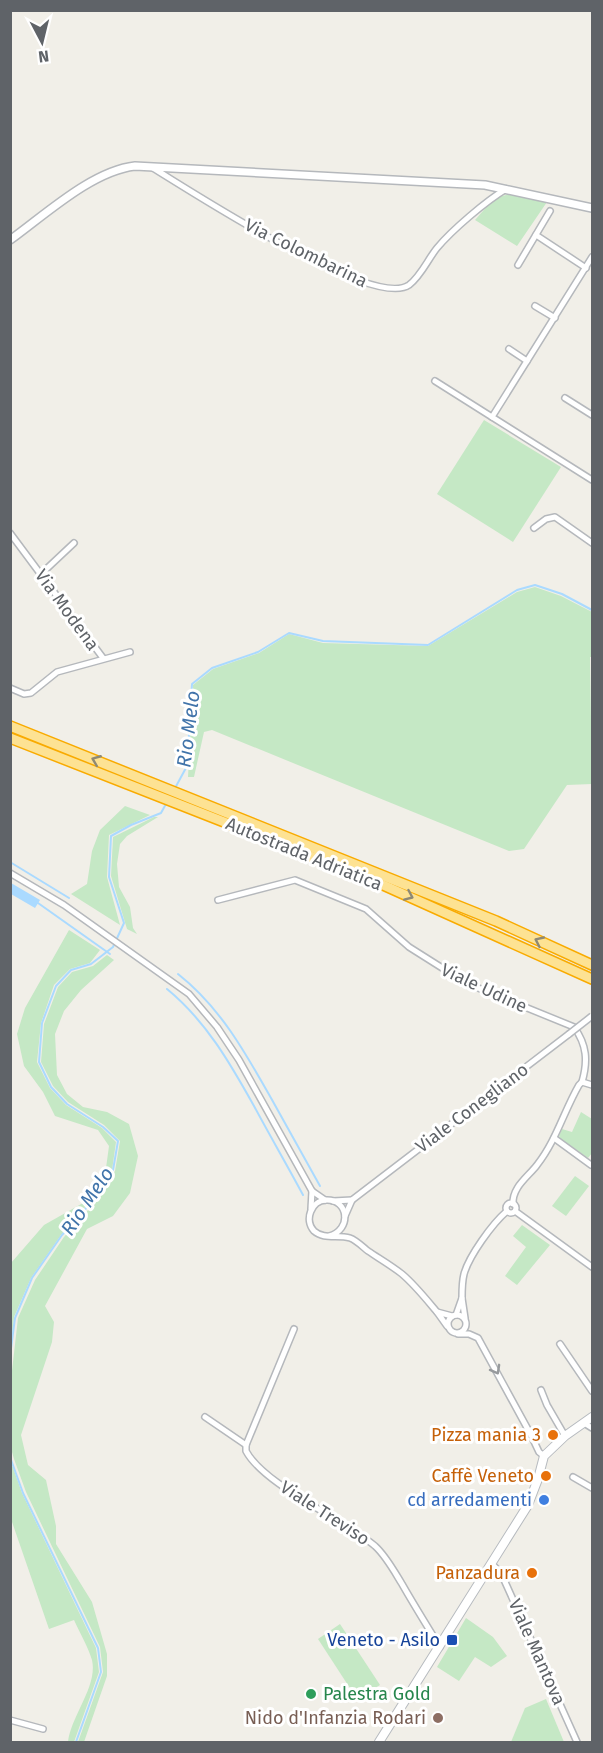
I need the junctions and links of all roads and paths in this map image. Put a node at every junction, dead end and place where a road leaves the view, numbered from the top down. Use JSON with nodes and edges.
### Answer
{"nodes":[{"id":1,"x":151,"y":167,"type":"junction"},
{"id":2,"x":506,"y":188,"type":"junction"},
{"id":3,"x":592,"y":208,"type":"edge"},
{"id":4,"x":550,"y":211,"type":"dead end"},
{"id":5,"x":536,"y":235,"type":"junction"},
{"id":6,"x":10,"y":240,"type":"edge"},
{"id":7,"x":592,"y":258,"type":"edge"},
{"id":8,"x":518,"y":265,"type":"dead end"},
{"id":9,"x":586,"y":268,"type":"junction"},
{"id":10,"x":535,"y":306,"type":"dead end"},
{"id":11,"x":555,"y":318,"type":"junction"},
{"id":12,"x":509,"y":349,"type":"dead end"},
{"id":13,"x":528,"y":361,"type":"junction"},
{"id":14,"x":435,"y":381,"type":"dead end"},
{"id":15,"x":565,"y":398,"type":"dead end"},
{"id":16,"x":592,"y":412,"type":"edge"},
{"id":17,"x":492,"y":417,"type":"junction"},
{"id":18,"x":592,"y":480,"type":"edge"},
{"id":19,"x":534,"y":528,"type":"dead end"},
{"id":20,"x":10,"y":532,"type":"edge"},
{"id":21,"x":74,"y":543,"type":"dead end"},
{"id":22,"x":592,"y":543,"type":"edge"},
{"id":23,"x":41,"y":574,"type":"junction"},
{"id":24,"x":130,"y":652,"type":"dead end"},
{"id":25,"x":103,"y":658,"type":"junction"},
{"id":26,"x":10,"y":688,"type":"edge"},
{"id":27,"x":10,"y":726,"type":"edge"},
{"id":28,"x":10,"y":738,"type":"edge"},
{"id":29,"x":10,"y":873,"type":"edge"},
{"id":30,"x":218,"y":900,"type":"dead end"},
{"id":31,"x":592,"y":965,"type":"edge"},
{"id":32,"x":592,"y":979,"type":"edge"},
{"id":33,"x":592,"y":1016,"type":"edge"},
{"id":34,"x":582,"y":1082,"type":"junction"},
{"id":35,"x":592,"y":1085,"type":"edge"},
{"id":36,"x":554,"y":1138,"type":"junction"},
{"id":37,"x":591,"y":1165,"type":"edge"},
{"id":38,"x":312,"y":1191,"type":"junction"},
{"id":39,"x":328,"y":1200,"type":"junction"},
{"id":40,"x":352,"y":1200,"type":"junction"},
{"id":41,"x":513,"y":1204,"type":"junction"},
{"id":42,"x":311,"y":1209,"type":"junction"},
{"id":43,"x":507,"y":1211,"type":"junction"},
{"id":44,"x":515,"y":1211,"type":"junction"},
{"id":45,"x":345,"y":1219,"type":"junction"},
{"id":46,"x":329,"y":1236,"type":"junction"},
{"id":47,"x":350,"y":1238,"type":"junction"},
{"id":48,"x":592,"y":1267,"type":"edge"},
{"id":49,"x":462,"y":1298,"type":"junction"},
{"id":50,"x":437,"y":1312,"type":"junction"},
{"id":51,"x":454,"y":1316,"type":"junction"},
{"id":52,"x":465,"y":1320,"type":"junction"},
{"id":53,"x":447,"y":1326,"type":"junction"},
{"id":54,"x":294,"y":1329,"type":"dead end"},
{"id":55,"x":458,"y":1334,"type":"junction"},
{"id":56,"x":560,"y":1344,"type":"dead end"},
{"id":57,"x":541,"y":1390,"type":"dead end"},
{"id":58,"x":592,"y":1391,"type":"edge"},
{"id":59,"x":205,"y":1417,"type":"dead end"},
{"id":60,"x":592,"y":1417,"type":"edge"},
{"id":61,"x":584,"y":1423,"type":"junction"},
{"id":62,"x":592,"y":1428,"type":"edge"},
{"id":63,"x":565,"y":1436,"type":"junction"},
{"id":64,"x":246,"y":1445,"type":"junction"},
{"id":65,"x":544,"y":1456,"type":"junction"},
{"id":66,"x":573,"y":1477,"type":"dead end"},
{"id":67,"x":592,"y":1488,"type":"edge"},
{"id":68,"x":492,"y":1564,"type":"junction"},
{"id":69,"x":440,"y":1647,"type":"junction"},
{"id":70,"x":10,"y":1720,"type":"edge"},
{"id":71,"x":43,"y":1729,"type":"dead end"},
{"id":72,"x":379,"y":1743,"type":"edge"},
{"id":73,"x":577,"y":1743,"type":"edge"}],
"edges":[{"from":1,"to":2,"type":"street"},
{"from":1,"to":2,"type":"street","name":"Via Colombarina"},
{"from":1,"to":6,"type":"street"},
{"from":2,"to":3,"type":"street"},
{"from":4,"to":5,"type":"street"},
{"from":5,"to":8,"type":"street"},
{"from":5,"to":9,"type":"street"},
{"from":7,"to":9,"type":"street"},
{"from":9,"to":11,"type":"street"},
{"from":10,"to":11,"type":"street"},
{"from":11,"to":13,"type":"street"},
{"from":12,"to":13,"type":"street"},
{"from":13,"to":17,"type":"street"},
{"from":14,"to":17,"type":"street"},
{"from":15,"to":16,"type":"street"},
{"from":17,"to":18,"type":"street"},
{"from":19,"to":22,"type":"street"},
{"from":20,"to":23,"type":"street","name":"Via Modena"},
{"from":21,"to":23,"type":"street"},
{"from":23,"to":25,"type":"street","name":"Via Modena"},
{"from":24,"to":25,"type":"street"},
{"from":25,"to":26,"type":"street"},
{"from":31,"to":27,"type":"highway","name":"Autostrada Adriatica","one_way":true},
{"from":28,"to":32,"type":"highway","name":"Autostrada Adriatica","one_way":true},
{"from":29,"to":38,"type":"street"},
{"from":30,"to":34,"type":"street","name":"Viale Udine"},
{"from":33,"to":40,"type":"street","name":"Viale Conegliano","bridge":true},
{"from":34,"to":35,"type":"street"},
{"from":34,"to":36,"type":"street"},
{"from":36,"to":37,"type":"street"},
{"from":36,"to":41,"type":"street"},
{"from":38,"to":39,"type":"street"},
{"from":38,"to":42,"type":"street"},
{"from":39,"to":40,"type":"street"},
{"from":39,"to":42,"type":"street"},
{"from":39,"to":45,"type":"street"},
{"from":40,"to":45,"type":"street","name":"Viale Conegliano"},
{"from":41,"to":43,"type":"street"},
{"from":41,"to":44,"type":"street"},
{"from":42,"to":46,"type":"street"},
{"from":43,"to":44,"type":"street"},
{"from":43,"to":49,"type":"street"},
{"from":44,"to":48,"type":"street"},
{"from":45,"to":46,"type":"street"},
{"from":45,"to":47,"type":"street"},
{"from":46,"to":47,"type":"street"},
{"from":47,"to":50,"type":"street"},
{"from":49,"to":51,"type":"street"},
{"from":49,"to":52,"type":"street"},
{"from":50,"to":51,"type":"street"},
{"from":50,"to":53,"type":"street"},
{"from":51,"to":52,"type":"street"},
{"from":51,"to":53,"type":"street"},
{"from":52,"to":55,"type":"street"},
{"from":53,"to":55,"type":"street"},
{"from":54,"to":64,"type":"street"},
{"from":55,"to":65,"type":"street","one_way":true},
{"from":56,"to":58,"type":"street"},
{"from":57,"to":63,"type":"street"},
{"from":59,"to":64,"type":"street","name":"Viale Treviso"},
{"from":60,"to":61,"type":"main road"},
{"from":61,"to":62,"type":"street"},
{"from":61,"to":63,"type":"main road"},
{"from":63,"to":65,"type":"main road"},
{"from":64,"to":69,"type":"street","name":"Viale Treviso"},
{"from":65,"to":68,"type":"main road"},
{"from":66,"to":67,"type":"street"},
{"from":68,"to":69,"type":"main road"},
{"from":68,"to":73,"type":"street","name":"Viale Mantova"},
{"from":69,"to":72,"type":"main road"},
{"from":70,"to":71,"type":"street"}]}
